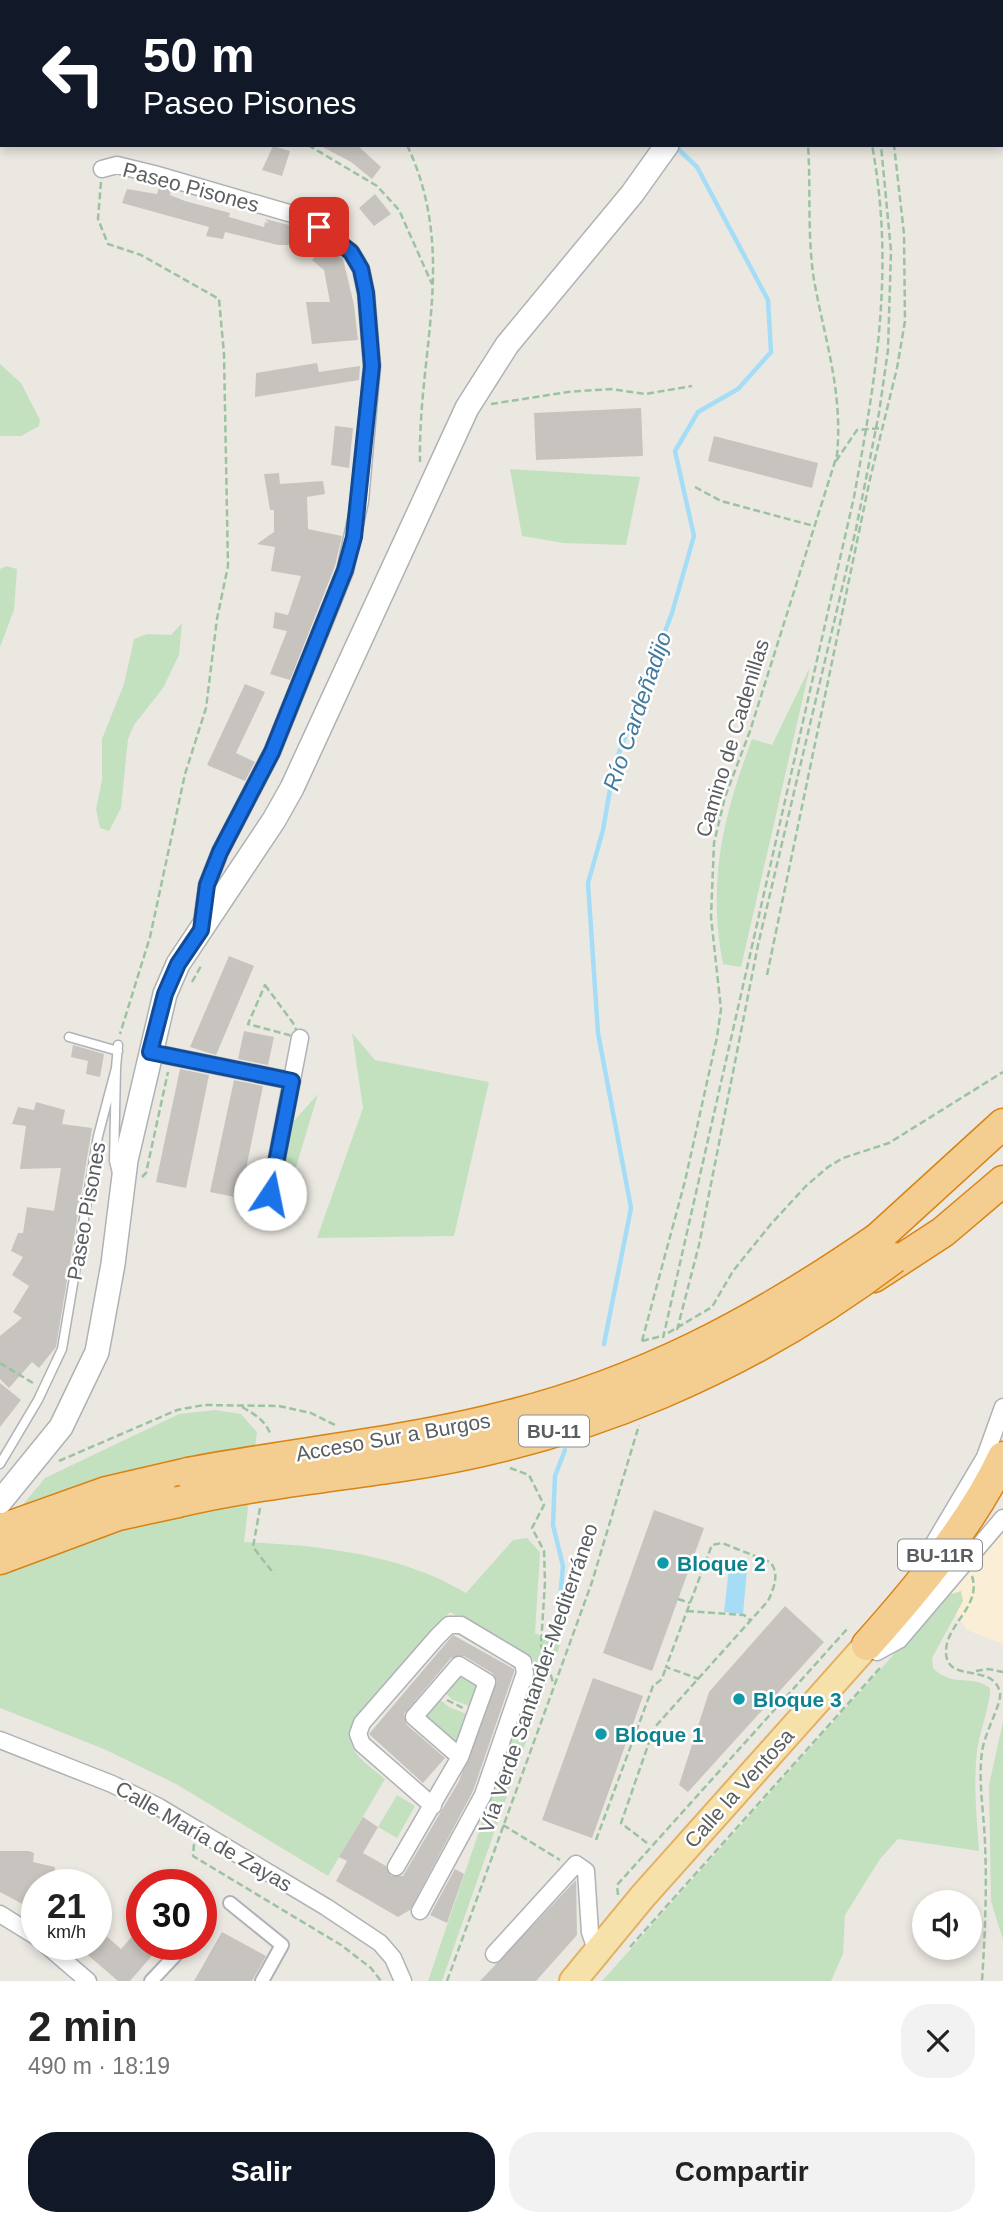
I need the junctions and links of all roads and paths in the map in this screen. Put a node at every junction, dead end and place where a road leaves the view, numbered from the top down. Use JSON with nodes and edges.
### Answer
{"nodes":[{"id":1,"x":311,"y":147,"type":"edge"},
{"id":2,"x":408,"y":147,"type":"edge"},
{"id":3,"x":808,"y":147,"type":"edge"},
{"id":4,"x":872,"y":147,"type":"edge"},
{"id":5,"x":881,"y":147,"type":"edge"},
{"id":6,"x":894,"y":147,"type":"edge"},
{"id":7,"x":665,"y":148,"type":"edge"},
{"id":8,"x":102,"y":169,"type":"joint"},
{"id":9,"x":434,"y":287,"type":"junction"},
{"id":10,"x":692,"y":386,"type":"dead end"},
{"id":11,"x":472,"y":401,"type":"junction"},
{"id":12,"x":866,"y":428,"type":"junction"},
{"id":13,"x":876,"y":428,"type":"junction"},
{"id":14,"x":883,"y":428,"type":"junction"},
{"id":15,"x":420,"y":462,"type":"dead end"},
{"id":16,"x":832,"y":471,"type":"junction"},
{"id":17,"x":695,"y":486,"type":"dead end"},
{"id":18,"x":814,"y":526,"type":"junction"},
{"id":19,"x":201,"y":930,"type":"junction"},
{"id":20,"x":767,"y":975,"type":"dead end"},
{"id":21,"x":69,"y":1037,"type":"dead end"},
{"id":22,"x":300,"y":1038,"type":"junction"},
{"id":23,"x":118,"y":1048,"type":"junction"},
{"id":24,"x":150,"y":1052,"type":"junction"},
{"id":25,"x":116,"y":1068,"type":"junction"},
{"id":26,"x":1003,"y":1072,"type":"edge"},
{"id":27,"x":292,"y":1081,"type":"junction"},
{"id":28,"x":1003,"y":1124,"type":"edge"},
{"id":29,"x":1003,"y":1161,"type":"edge"},
{"id":30,"x":1003,"y":1181,"type":"edge"},
{"id":31,"x":122,"y":1192,"type":"junction"},
{"id":32,"x":270,"y":1194,"type":"dead end"},
{"id":33,"x":890,"y":1253,"type":"junction"},
{"id":34,"x":678,"y":1328,"type":"junction"},
{"id":35,"x":664,"y":1335,"type":"junction"},
{"id":36,"x":673,"y":1339,"type":"dead end"},
{"id":37,"x":661,"y":1348,"type":"dead end"},
{"id":38,"x":0,"y":1363,"type":"edge"},
{"id":39,"x":45,"y":1388,"type":"junction"},
{"id":40,"x":242,"y":1407,"type":"junction"},
{"id":41,"x":1003,"y":1407,"type":"edge"},
{"id":42,"x":640,"y":1423,"type":"dead end"},
{"id":43,"x":343,"y":1430,"type":"dead end"},
{"id":44,"x":272,"y":1441,"type":"dead end"},
{"id":45,"x":1003,"y":1457,"type":"edge"},
{"id":46,"x":55,"y":1463,"type":"dead end"},
{"id":47,"x":0,"y":1464,"type":"edge"},
{"id":48,"x":1003,"y":1493,"type":"edge"},
{"id":49,"x":0,"y":1502,"type":"edge"},
{"id":50,"x":260,"y":1508,"type":"dead end"},
{"id":51,"x":1003,"y":1518,"type":"edge"},
{"id":52,"x":532,"y":1528,"type":"dead end"},
{"id":53,"x":0,"y":1530,"type":"edge"},
{"id":54,"x":0,"y":1559,"type":"edge"},
{"id":55,"x":965,"y":1564,"type":"junction"},
{"id":56,"x":274,"y":1574,"type":"dead end"},
{"id":57,"x":678,"y":1599,"type":"dead end"},
{"id":58,"x":690,"y":1603,"type":"junction"},
{"id":59,"x":687,"y":1611,"type":"junction"},
{"id":60,"x":751,"y":1621,"type":"junction"},
{"id":61,"x":869,"y":1648,"type":"junction"},
{"id":62,"x":666,"y":1667,"type":"junction"},
{"id":63,"x":972,"y":1671,"type":"junction"},
{"id":64,"x":1003,"y":1672,"type":"edge"},
{"id":65,"x":699,"y":1679,"type":"junction"},
{"id":66,"x":554,"y":1685,"type":"junction"},
{"id":67,"x":436,"y":1691,"type":"junction"},
{"id":68,"x":476,"y":1712,"type":"junction"},
{"id":69,"x":0,"y":1740,"type":"edge"},
{"id":70,"x":460,"y":1757,"type":"junction"},
{"id":71,"x":615,"y":1772,"type":"dead end"},
{"id":72,"x":620,"y":1774,"type":"junction"},
{"id":73,"x":433,"y":1806,"type":"junction"},
{"id":74,"x":503,"y":1825,"type":"junction"},
{"id":75,"x":596,"y":1840,"type":"dead end"},
{"id":76,"x":194,"y":1843,"type":"dead end"},
{"id":77,"x":647,"y":1843,"type":"dead end"},
{"id":78,"x":396,"y":1867,"type":"dead end"},
{"id":79,"x":572,"y":1867,"type":"junction"},
{"id":80,"x":230,"y":1903,"type":"dead end"},
{"id":81,"x":619,"y":1904,"type":"dead end"},
{"id":82,"x":420,"y":1911,"type":"dead end"},
{"id":83,"x":0,"y":1914,"type":"edge"},
{"id":84,"x":21,"y":1927,"type":"edge"},
{"id":85,"x":626,"y":1951,"type":"dead end"},
{"id":86,"x":597,"y":1952,"type":"junction"},
{"id":87,"x":494,"y":1954,"type":"dead end"},
{"id":88,"x":64,"y":1960,"type":"edge"},
{"id":89,"x":171,"y":1960,"type":"edge"},
{"id":90,"x":88,"y":1981,"type":"edge"},
{"id":91,"x":151,"y":1981,"type":"edge"},
{"id":92,"x":262,"y":1981,"type":"edge"},
{"id":93,"x":381,"y":1981,"type":"edge"},
{"id":94,"x":403,"y":1981,"type":"edge"},
{"id":95,"x":447,"y":1981,"type":"edge"},
{"id":96,"x":575,"y":1981,"type":"edge"},
{"id":97,"x":982,"y":1981,"type":"edge"}],
"edges":[{"from":1,"to":9,"type":"path"},
{"from":2,"to":9,"type":"path"},
{"from":3,"to":16,"type":"path","name":"Camino de Cadenillas"},
{"from":4,"to":12,"type":"path"},
{"from":5,"to":13,"type":"path"},
{"from":6,"to":14,"type":"path"},
{"from":7,"to":11,"type":"main road","name":"Paseo Pisones"},
{"from":8,"to":19,"type":"street","name":"Paseo Pisones"},
{"from":8,"to":23,"type":"path"},
{"from":9,"to":15,"type":"path"},
{"from":10,"to":11,"type":"path"},
{"from":11,"to":19,"type":"main road","name":"Paseo Pisones"},
{"from":12,"to":13,"type":"path"},
{"from":12,"to":16,"type":"path"},
{"from":12,"to":35,"type":"path"},
{"from":13,"to":14,"type":"path"},
{"from":13,"to":34,"type":"path"},
{"from":14,"to":20,"type":"path"},
{"from":16,"to":18,"type":"path","name":"Camino de Cadenillas"},
{"from":17,"to":18,"type":"path"},
{"from":18,"to":35,"type":"path","name":"Camino de Cadenillas"},
{"from":19,"to":24,"type":"main road","name":"Paseo Pisones"},
{"from":21,"to":23,"type":"lane"},
{"from":22,"to":22,"type":"path"},
{"from":22,"to":27,"type":"street"},
{"from":23,"to":25,"type":"lane"},
{"from":24,"to":27,"type":"street"},
{"from":24,"to":31,"type":"main road","name":"Paseo Pisones"},
{"from":25,"to":31,"type":"lane","name":"Paseo Pisones"},
{"from":25,"to":39,"type":"lane","name":"Paseo Pisones"},
{"from":26,"to":34,"type":"path"},
{"from":27,"to":32,"type":"street"},
{"from":28,"to":33,"type":"highway","name":"Acceso Sur a Burgos","number":"BU-11"},
{"from":29,"to":33,"type":"highway","name":"Acceso Sur a Burgos","number":"BU-11"},
{"from":30,"to":33,"type":"highway"},
{"from":31,"to":49,"type":"main road","name":"Paseo Pisones"},
{"from":33,"to":53,"type":"highway","name":"Acceso Sur a Burgos","number":"BU-11","bridge":true},
{"from":33,"to":54,"type":"highway","name":"Acceso Sur a Burgos","number":"BU-11","bridge":true},
{"from":34,"to":35,"type":"path"},
{"from":34,"to":36,"type":"path"},
{"from":35,"to":37,"type":"path"},
{"from":38,"to":39,"type":"path"},
{"from":39,"to":47,"type":"lane","name":"Paseo Pisones"},
{"from":40,"to":43,"type":"path"},
{"from":40,"to":44,"type":"path"},
{"from":40,"to":46,"type":"path"},
{"from":41,"to":61,"type":"street","name":"Calle la Ventosa"},
{"from":42,"to":66,"type":"path","name":"Vía Verde Santander-Mediterráneo"},
{"from":45,"to":61,"type":"highway","number":"BU-11R"},
{"from":48,"to":61,"type":"highway","number":"BU-11R"},
{"from":50,"to":56,"type":"path"},
{"from":51,"to":55,"type":"street","name":"Calle la Ventosa"},
{"from":52,"to":66,"type":"path"},
{"from":55,"to":61,"type":"street","name":"Calle la Ventosa"},
{"from":55,"to":63,"type":"path"},
{"from":57,"to":58,"type":"path"},
{"from":58,"to":59,"type":"path"},
{"from":58,"to":60,"type":"path"},
{"from":59,"to":60,"type":"path"},
{"from":59,"to":62,"type":"path"},
{"from":60,"to":65,"type":"path"},
{"from":61,"to":81,"type":"path"},
{"from":61,"to":85,"type":"path"},
{"from":61,"to":86,"type":"main road","name":"Calle la Ventosa"},
{"from":61,"to":96,"type":"main road","name":"Calle la Ventosa"},
{"from":62,"to":65,"type":"path"},
{"from":62,"to":72,"type":"path"},
{"from":63,"to":64,"type":"path"},
{"from":63,"to":97,"type":"path"},
{"from":65,"to":77,"type":"path"},
{"from":66,"to":74,"type":"path","name":"Vía Verde Santander-Mediterráneo"},
{"from":67,"to":68,"type":"path"},
{"from":67,"to":68,"type":"street"},
{"from":67,"to":70,"type":"street"},
{"from":68,"to":70,"type":"street"},
{"from":69,"to":94,"type":"street","name":"Calle María de Zayas"},
{"from":70,"to":73,"type":"street"},
{"from":71,"to":72,"type":"path"},
{"from":72,"to":75,"type":"path"},
{"from":73,"to":78,"type":"street"},
{"from":73,"to":82,"type":"street"},
{"from":74,"to":79,"type":"path"},
{"from":74,"to":95,"type":"path","name":"Vía Verde Santander-Mediterráneo"},
{"from":76,"to":93,"type":"path"},
{"from":79,"to":86,"type":"street"},
{"from":79,"to":87,"type":"street"},
{"from":80,"to":92,"type":"street"},
{"from":83,"to":84,"type":"street"},
{"from":86,"to":96,"type":"main road","name":"Calle la Ventosa"},
{"from":88,"to":90,"type":"street"},
{"from":89,"to":91,"type":"street"}]}
